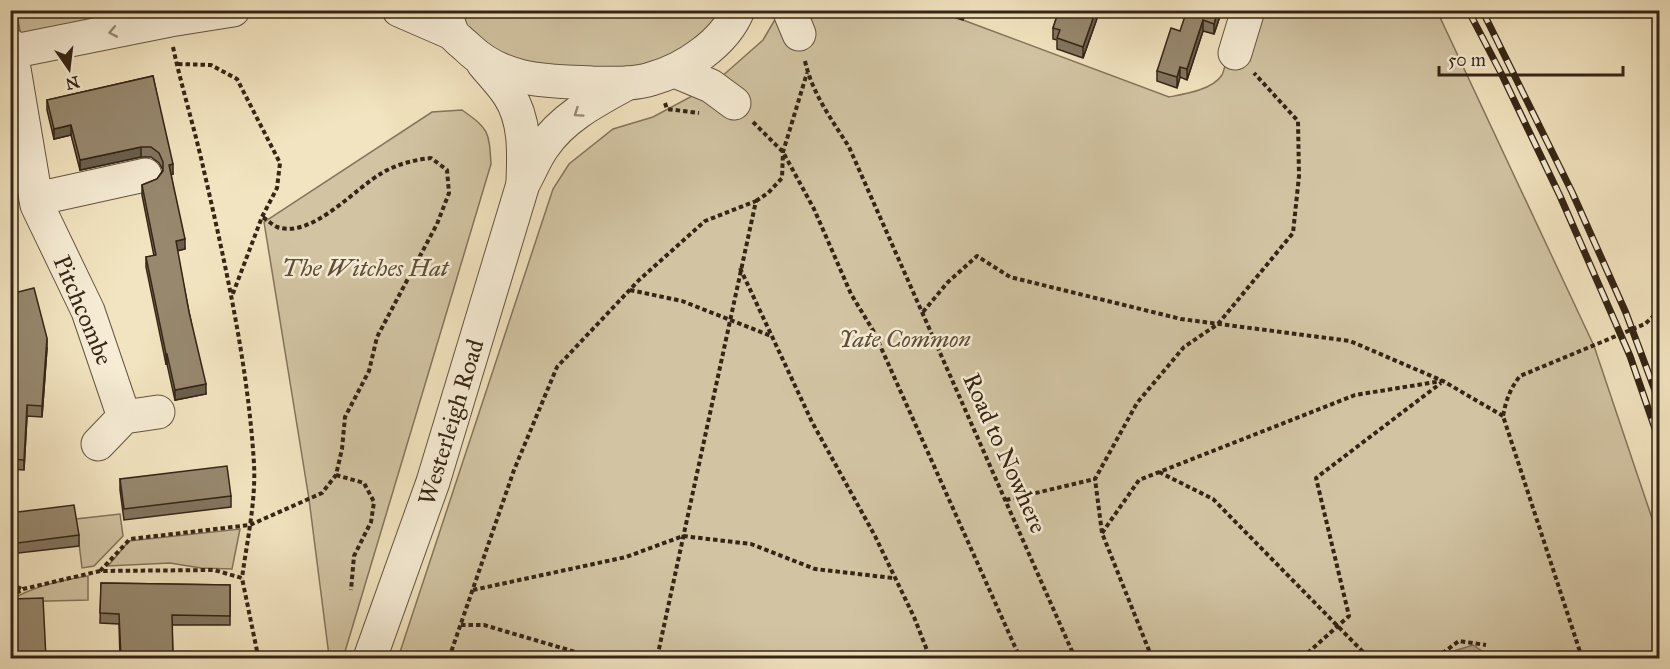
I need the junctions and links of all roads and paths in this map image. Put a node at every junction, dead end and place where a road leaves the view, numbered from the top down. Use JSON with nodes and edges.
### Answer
{"nodes":[{"id":1,"x":233,"y":10,"type":"edge"},
{"id":2,"x":399,"y":10,"type":"edge"},
{"id":3,"x":738,"y":10,"type":"edge"},
{"id":4,"x":1248,"y":10,"type":"edge"},
{"id":5,"x":170,"y":20,"type":"junction"},
{"id":6,"x":449,"y":22,"type":"edge"},
{"id":7,"x":794,"y":22,"type":"edge"},
{"id":8,"x":11,"y":49,"type":"edge"},
{"id":9,"x":1235,"y":53,"type":"joint"},
{"id":10,"x":480,"y":59,"type":"junction"},
{"id":11,"x":178,"y":64,"type":"junction"},
{"id":12,"x":675,"y":71,"type":"junction"},
{"id":13,"x":808,"y":72,"type":"junction"},
{"id":14,"x":628,"y":83,"type":"junction"},
{"id":15,"x":734,"y":103,"type":"joint"},
{"id":16,"x":783,"y":152,"type":"junction"},
{"id":17,"x":145,"y":175,"type":"dead end"},
{"id":18,"x":523,"y":184,"type":"junction"},
{"id":19,"x":756,"y":201,"type":"junction"},
{"id":20,"x":28,"y":204,"type":"edge"},
{"id":21,"x":262,"y":217,"type":"junction"},
{"id":22,"x":740,"y":267,"type":"junction"},
{"id":23,"x":630,"y":290,"type":"junction"},
{"id":24,"x":231,"y":297,"type":"junction"},
{"id":25,"x":1659,"y":310,"type":"edge"},
{"id":26,"x":923,"y":312,"type":"junction"},
{"id":27,"x":729,"y":320,"type":"junction"},
{"id":28,"x":1218,"y":324,"type":"junction"},
{"id":29,"x":772,"y":336,"type":"junction"},
{"id":30,"x":1443,"y":381,"type":"junction"},
{"id":31,"x":158,"y":412,"type":"dead end"},
{"id":32,"x":1503,"y":416,"type":"junction"},
{"id":33,"x":124,"y":417,"type":"junction"},
{"id":34,"x":98,"y":444,"type":"dead end"},
{"id":35,"x":1159,"y":472,"type":"junction"},
{"id":36,"x":336,"y":474,"type":"junction"},
{"id":37,"x":1095,"y":479,"type":"junction"},
{"id":38,"x":1006,"y":500,"type":"junction"},
{"id":39,"x":250,"y":525,"type":"junction"},
{"id":40,"x":1102,"y":533,"type":"junction"},
{"id":41,"x":683,"y":536,"type":"junction"},
{"id":42,"x":100,"y":571,"type":"junction"},
{"id":43,"x":242,"y":578,"type":"junction"},
{"id":44,"x":894,"y":578,"type":"junction"},
{"id":45,"x":10,"y":584,"type":"edge"},
{"id":46,"x":23,"y":589,"type":"junction"},
{"id":47,"x":351,"y":590,"type":"dead end"},
{"id":48,"x":473,"y":590,"type":"junction"},
{"id":49,"x":10,"y":597,"type":"edge"},
{"id":50,"x":461,"y":625,"type":"junction"},
{"id":51,"x":1337,"y":627,"type":"junction"},
{"id":52,"x":1486,"y":645,"type":"dead end"},
{"id":53,"x":256,"y":658,"type":"edge"},
{"id":54,"x":370,"y":658,"type":"edge"},
{"id":55,"x":449,"y":658,"type":"edge"},
{"id":56,"x":596,"y":658,"type":"edge"},
{"id":57,"x":657,"y":658,"type":"edge"},
{"id":58,"x":930,"y":658,"type":"edge"},
{"id":59,"x":1020,"y":658,"type":"edge"},
{"id":60,"x":1075,"y":658,"type":"edge"},
{"id":61,"x":1152,"y":658,"type":"edge"},
{"id":62,"x":1302,"y":658,"type":"edge"},
{"id":63,"x":1369,"y":658,"type":"edge"},
{"id":64,"x":1437,"y":658,"type":"edge"},
{"id":65,"x":1582,"y":658,"type":"edge"}],
"edges":[{"from":1,"to":5,"type":"street"},
{"from":2,"to":6,"type":"street"},
{"from":3,"to":12,"type":"street"},
{"from":4,"to":9,"type":"street"},
{"from":5,"to":8,"type":"street","one_way":true},
{"from":5,"to":11,"type":"path"},
{"from":6,"to":10,"type":"street"},
{"from":7,"to":13,"type":"path","name":"Road to Nowhere"},
{"from":8,"to":20,"type":"street","name":"Pitchcombe"},
{"from":9,"to":28,"type":"path"},
{"from":10,"to":14,"type":"street"},
{"from":10,"to":18,"type":"street","name":"Westerleigh Road"},
{"from":11,"to":21,"type":"path"},
{"from":11,"to":24,"type":"path"},
{"from":12,"to":14,"type":"street"},
{"from":12,"to":15,"type":"street"},
{"from":13,"to":16,"type":"path"},
{"from":13,"to":26,"type":"path","name":"Road to Nowhere"},
{"from":14,"to":18,"type":"street","name":"Westerleigh Road","one_way":true},
{"from":15,"to":16,"type":"path"},
{"from":16,"to":19,"type":"path"},
{"from":16,"to":59,"type":"path"},
{"from":17,"to":20,"type":"street"},
{"from":18,"to":54,"type":"street","name":"Westerleigh Road"},
{"from":19,"to":22,"type":"path"},
{"from":19,"to":23,"type":"path"},
{"from":20,"to":33,"type":"street","name":"Pitchcombe"},
{"from":21,"to":24,"type":"path"},
{"from":21,"to":36,"type":"path"},
{"from":22,"to":27,"type":"path"},
{"from":22,"to":29,"type":"path"},
{"from":23,"to":27,"type":"path"},
{"from":23,"to":48,"type":"path"},
{"from":24,"to":39,"type":"path"},
{"from":25,"to":32,"type":"path"},
{"from":26,"to":28,"type":"path"},
{"from":26,"to":38,"type":"path","name":"Road to Nowhere"},
{"from":27,"to":29,"type":"path"},
{"from":27,"to":41,"type":"path"},
{"from":28,"to":30,"type":"path"},
{"from":28,"to":37,"type":"path"},
{"from":29,"to":44,"type":"path"},
{"from":30,"to":32,"type":"path"},
{"from":30,"to":35,"type":"path"},
{"from":30,"to":51,"type":"path"},
{"from":31,"to":33,"type":"street"},
{"from":32,"to":65,"type":"path"},
{"from":33,"to":34,"type":"street"},
{"from":35,"to":40,"type":"path"},
{"from":35,"to":51,"type":"path"},
{"from":36,"to":39,"type":"path"},
{"from":36,"to":47,"type":"path"},
{"from":37,"to":38,"type":"path"},
{"from":37,"to":40,"type":"path"},
{"from":38,"to":60,"type":"path","name":"Road to Nowhere"},
{"from":39,"to":42,"type":"path"},
{"from":39,"to":43,"type":"path"},
{"from":40,"to":61,"type":"path"},
{"from":41,"to":44,"type":"path"},
{"from":41,"to":48,"type":"path"},
{"from":41,"to":57,"type":"path"},
{"from":42,"to":43,"type":"path"},
{"from":42,"to":46,"type":"path"},
{"from":43,"to":53,"type":"path"},
{"from":44,"to":58,"type":"path"},
{"from":45,"to":46,"type":"path"},
{"from":46,"to":49,"type":"path"},
{"from":48,"to":50,"type":"path"},
{"from":50,"to":55,"type":"path"},
{"from":50,"to":56,"type":"path"},
{"from":51,"to":62,"type":"path"},
{"from":51,"to":63,"type":"path"},
{"from":52,"to":64,"type":"path"}]}
